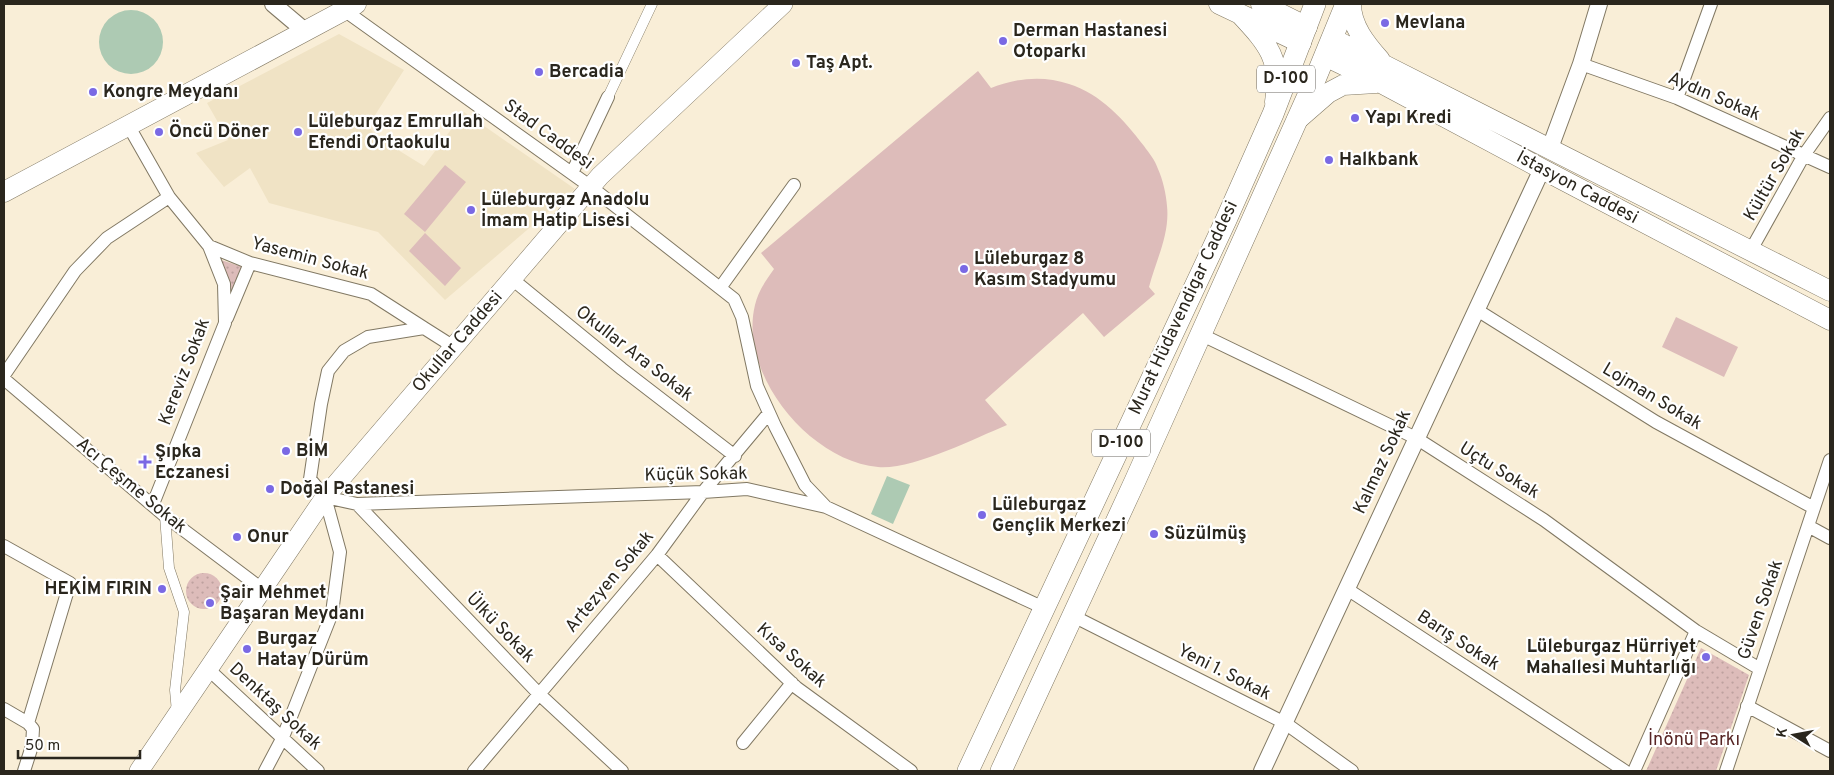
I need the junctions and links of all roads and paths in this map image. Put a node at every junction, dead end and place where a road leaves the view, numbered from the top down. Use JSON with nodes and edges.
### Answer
{"nodes":[{"id":1,"x":273,"y":4,"type":"edge"},
{"id":2,"x":652,"y":4,"type":"edge"},
{"id":3,"x":783,"y":4,"type":"edge"},
{"id":4,"x":1219,"y":4,"type":"edge"},
{"id":5,"x":1261,"y":4,"type":"edge"},
{"id":6,"x":1315,"y":4,"type":"edge"},
{"id":7,"x":1346,"y":4,"type":"edge"},
{"id":8,"x":1351,"y":4,"type":"edge"},
{"id":9,"x":1599,"y":4,"type":"edge"},
{"id":10,"x":1711,"y":4,"type":"edge"},
{"id":11,"x":350,"y":7,"type":"edge"},
{"id":12,"x":1242,"y":15,"type":"junction"},
{"id":13,"x":305,"y":31,"type":"junction"},
{"id":14,"x":1304,"y":35,"type":"junction"},
{"id":15,"x":1329,"y":48,"type":"junction"},
{"id":16,"x":1581,"y":64,"type":"junction"},
{"id":17,"x":1382,"y":74,"type":"junction"},
{"id":18,"x":608,"y":97,"type":"joint"},
{"id":19,"x":1677,"y":98,"type":"junction"},
{"id":20,"x":1273,"y":114,"type":"junction"},
{"id":21,"x":1830,"y":118,"type":"edge"},
{"id":22,"x":1297,"y":120,"type":"junction"},
{"id":23,"x":128,"y":126,"type":"junction"},
{"id":24,"x":1550,"y":148,"type":"junction"},
{"id":25,"x":1804,"y":155,"type":"junction"},
{"id":26,"x":1830,"y":167,"type":"edge"},
{"id":27,"x":1542,"y":170,"type":"junction"},
{"id":28,"x":572,"y":173,"type":"junction"},
{"id":29,"x":794,"y":185,"type":"dead end"},
{"id":30,"x":591,"y":187,"type":"junction"},
{"id":31,"x":4,"y":192,"type":"edge"},
{"id":32,"x":169,"y":197,"type":"junction"},
{"id":33,"x":209,"y":246,"type":"junction"},
{"id":34,"x":1751,"y":250,"type":"junction"},
{"id":35,"x":250,"y":263,"type":"junction"},
{"id":36,"x":1739,"y":273,"type":"junction"},
{"id":37,"x":512,"y":279,"type":"junction"},
{"id":38,"x":720,"y":288,"type":"junction"},
{"id":39,"x":1830,"y":291,"type":"edge"},
{"id":40,"x":1477,"y":310,"type":"junction"},
{"id":41,"x":1830,"y":320,"type":"edge"},
{"id":42,"x":224,"y":322,"type":"junction"},
{"id":43,"x":424,"y":328,"type":"junction"},
{"id":44,"x":1200,"y":334,"type":"junction"},
{"id":45,"x":454,"y":347,"type":"junction"},
{"id":46,"x":4,"y":375,"type":"edge"},
{"id":47,"x":4,"y":379,"type":"edge"},
{"id":48,"x":769,"y":413,"type":"junction"},
{"id":49,"x":1416,"y":438,"type":"junction"},
{"id":50,"x":735,"y":456,"type":"junction"},
{"id":51,"x":1830,"y":460,"type":"edge"},
{"id":52,"x":703,"y":492,"type":"junction"},
{"id":53,"x":324,"y":497,"type":"junction"},
{"id":54,"x":153,"y":504,"type":"junction"},
{"id":55,"x":357,"y":504,"type":"junction"},
{"id":56,"x":826,"y":506,"type":"junction"},
{"id":57,"x":1814,"y":508,"type":"junction"},
{"id":58,"x":166,"y":516,"type":"junction"},
{"id":59,"x":1808,"y":526,"type":"junction"},
{"id":60,"x":1830,"y":538,"type":"edge"},
{"id":61,"x":4,"y":546,"type":"edge"},
{"id":62,"x":656,"y":555,"type":"junction"},
{"id":63,"x":262,"y":589,"type":"junction"},
{"id":64,"x":1346,"y":589,"type":"junction"},
{"id":65,"x":1044,"y":608,"type":"junction"},
{"id":66,"x":1073,"y":616,"type":"junction"},
{"id":67,"x":1696,"y":631,"type":"junction"},
{"id":68,"x":208,"y":669,"type":"junction"},
{"id":69,"x":1760,"y":669,"type":"junction"},
{"id":70,"x":792,"y":683,"type":"junction"},
{"id":71,"x":539,"y":694,"type":"junction"},
{"id":72,"x":1747,"y":706,"type":"junction"},
{"id":73,"x":4,"y":709,"type":"edge"},
{"id":74,"x":177,"y":716,"type":"junction"},
{"id":75,"x":28,"y":723,"type":"junction"},
{"id":76,"x":1285,"y":723,"type":"junction"},
{"id":77,"x":283,"y":737,"type":"junction"},
{"id":78,"x":743,"y":742,"type":"dead end"},
{"id":79,"x":1830,"y":752,"type":"edge"},
{"id":80,"x":24,"y":771,"type":"edge"},
{"id":81,"x":139,"y":771,"type":"edge"},
{"id":82,"x":265,"y":771,"type":"edge"},
{"id":83,"x":318,"y":771,"type":"edge"},
{"id":84,"x":474,"y":771,"type":"edge"},
{"id":85,"x":622,"y":771,"type":"edge"},
{"id":86,"x":911,"y":771,"type":"edge"},
{"id":87,"x":968,"y":771,"type":"edge"},
{"id":88,"x":1000,"y":771,"type":"edge"},
{"id":89,"x":1262,"y":771,"type":"edge"},
{"id":90,"x":1352,"y":771,"type":"edge"},
{"id":91,"x":1625,"y":771,"type":"edge"},
{"id":92,"x":1634,"y":771,"type":"edge"},
{"id":93,"x":1726,"y":771,"type":"edge"}],
"edges":[{"from":1,"to":13,"type":"street"},
{"from":2,"to":18,"type":"street"},
{"from":3,"to":30,"type":"main road","name":"Okullar Caddesi"},
{"from":4,"to":12,"type":"main road"},
{"from":5,"to":14,"type":"main road"},
{"from":6,"to":14,"type":"highway","name":"Murat Hüdavendigar Caddesi","number":"D-100"},
{"from":7,"to":15,"type":"highway","name":"Murat Hüdavendigar Caddesi","number":"D-100"},
{"from":8,"to":17,"type":"main road"},
{"from":9,"to":16,"type":"street"},
{"from":10,"to":19,"type":"street"},
{"from":11,"to":13,"type":"main road"},
{"from":11,"to":28,"type":"street","name":"Stad Caddesi"},
{"from":12,"to":14,"type":"main road"},
{"from":12,"to":20,"type":"main road"},
{"from":13,"to":23,"type":"main road"},
{"from":14,"to":15,"type":"highway"},
{"from":14,"to":20,"type":"highway","name":"Murat Hüdavendigar Caddesi","number":"D-100"},
{"from":15,"to":17,"type":"main road","name":"İstasyon Caddesi"},
{"from":15,"to":22,"type":"highway","name":"Murat Hüdavendigar Caddesi","number":"D-100"},
{"from":16,"to":19,"type":"street","name":"Aydın Sokak"},
{"from":16,"to":24,"type":"street"},
{"from":17,"to":22,"type":"main road"},
{"from":17,"to":24,"type":"main road","name":"İstasyon Caddesi"},
{"from":17,"to":27,"type":"main road","name":"İstasyon Caddesi"},
{"from":18,"to":28,"type":"street"},
{"from":19,"to":25,"type":"street","name":"Aydın Sokak"},
{"from":20,"to":65,"type":"highway","name":"Murat Hüdavendigar Caddesi","number":"D-100"},
{"from":21,"to":25,"type":"street","name":"Kültür Sokak"},
{"from":22,"to":44,"type":"highway","name":"Murat Hüdavendigar Caddesi","number":"D-100"},
{"from":23,"to":31,"type":"main road"},
{"from":23,"to":32,"type":"street","name":"Kereviz Sokak"},
{"from":24,"to":27,"type":"main road"},
{"from":24,"to":34,"type":"main road","name":"İstasyon Caddesi"},
{"from":25,"to":26,"type":"street","name":"Aydın Sokak"},
{"from":25,"to":34,"type":"street","name":"Kültür Sokak"},
{"from":27,"to":36,"type":"main road","name":"İstasyon Caddesi"},
{"from":27,"to":40,"type":"street","name":"Kalmaz Sokak"},
{"from":28,"to":30,"type":"street","name":"Stad Caddesi"},
{"from":29,"to":38,"type":"street"},
{"from":30,"to":37,"type":"main road","name":"Okullar Caddesi"},
{"from":30,"to":38,"type":"street","name":"Stad Caddesi"},
{"from":32,"to":33,"type":"street","name":"Kereviz Sokak"},
{"from":32,"to":46,"type":"street"},
{"from":33,"to":35,"type":"street","name":"Yasemin Sokak"},
{"from":33,"to":42,"type":"street","name":"Kereviz Sokak"},
{"from":34,"to":36,"type":"main road"},
{"from":34,"to":39,"type":"main road","name":"İstasyon Caddesi"},
{"from":35,"to":42,"type":"street"},
{"from":35,"to":43,"type":"street","name":"Yasemin Sokak"},
{"from":36,"to":41,"type":"main road","name":"İstasyon Caddesi"},
{"from":37,"to":45,"type":"main road","name":"Okullar Caddesi"},
{"from":37,"to":50,"type":"street","name":"Okullar Ara Sokak"},
{"from":38,"to":48,"type":"street","name":"Stad Caddesi"},
{"from":40,"to":49,"type":"street","name":"Kalmaz Sokak"},
{"from":40,"to":57,"type":"street","name":"Lojman Sokak"},
{"from":42,"to":54,"type":"street","name":"Kereviz Sokak"},
{"from":43,"to":45,"type":"street","name":"Yasemin Sokak"},
{"from":43,"to":53,"type":"street"},
{"from":44,"to":49,"type":"street","name":"Uçtu Sokak"},
{"from":44,"to":66,"type":"highway","name":"Murat Hüdavendigar Caddesi","number":"D-100"},
{"from":45,"to":53,"type":"main road","name":"Okullar Caddesi"},
{"from":47,"to":54,"type":"street","name":"Acı Çeşme Sokak"},
{"from":48,"to":50,"type":"street","name":"Artezyen Sokak"},
{"from":48,"to":56,"type":"street","name":"Stad Caddesi"},
{"from":49,"to":64,"type":"street","name":"Kalmaz Sokak"},
{"from":49,"to":67,"type":"street","name":"Uçtu Sokak"},
{"from":50,"to":52,"type":"street","name":"Artezyen Sokak"},
{"from":51,"to":57,"type":"street","name":"Güven Sokak"},
{"from":52,"to":55,"type":"street","name":"Küçük Sokak"},
{"from":52,"to":56,"type":"street","name":"Küçük Sokak"},
{"from":52,"to":62,"type":"street","name":"Artezyen Sokak"},
{"from":53,"to":55,"type":"street","name":"Küçük Sokak"},
{"from":53,"to":63,"type":"main road","name":"Okullar Caddesi"},
{"from":53,"to":77,"type":"street"},
{"from":54,"to":58,"type":"street","name":"Acı Çeşme Sokak"},
{"from":55,"to":71,"type":"street","name":"Ülkü Sokak"},
{"from":56,"to":65,"type":"street","name":"Küçük Sokak"},
{"from":57,"to":59,"type":"street","name":"Güven Sokak"},
{"from":58,"to":63,"type":"street","name":"Acı Çeşme Sokak"},
{"from":58,"to":74,"type":"street"},
{"from":59,"to":60,"type":"street"},
{"from":59,"to":69,"type":"street","name":"Güven Sokak"},
{"from":61,"to":75,"type":"street"},
{"from":62,"to":70,"type":"street","name":"Kısa Sokak"},
{"from":62,"to":71,"type":"street","name":"Artezyen Sokak"},
{"from":63,"to":68,"type":"main road","name":"Okullar Caddesi"},
{"from":64,"to":76,"type":"street","name":"Kalmaz Sokak"},
{"from":64,"to":91,"type":"street","name":"Barış Sokak"},
{"from":65,"to":87,"type":"highway","name":"Murat Hüdavendigar Caddesi","number":"D-100"},
{"from":66,"to":76,"type":"street","name":"Yeni 1. Sokak"},
{"from":66,"to":88,"type":"highway","name":"Murat Hüdavendigar Caddesi","number":"D-100"},
{"from":67,"to":69,"type":"street","name":"Uçtu Sokak"},
{"from":67,"to":92,"type":"street"},
{"from":68,"to":74,"type":"main road","name":"Okullar Caddesi"},
{"from":68,"to":77,"type":"street","name":"Denktaş Sokak"},
{"from":69,"to":72,"type":"street","name":"Güven Sokak"},
{"from":70,"to":78,"type":"street"},
{"from":70,"to":86,"type":"street","name":"Kısa Sokak"},
{"from":71,"to":84,"type":"street","name":"Artezyen Sokak"},
{"from":71,"to":85,"type":"street","name":"Ülkü Sokak"},
{"from":72,"to":79,"type":"street"},
{"from":72,"to":93,"type":"street","name":"Güven Sokak"},
{"from":73,"to":75,"type":"street"},
{"from":74,"to":81,"type":"main road"},
{"from":75,"to":80,"type":"street"},
{"from":76,"to":89,"type":"street","name":"Kalmaz Sokak"},
{"from":76,"to":90,"type":"street","name":"Yeni 1. Sokak"},
{"from":77,"to":82,"type":"street"},
{"from":77,"to":83,"type":"street","name":"Denktaş Sokak"}]}
